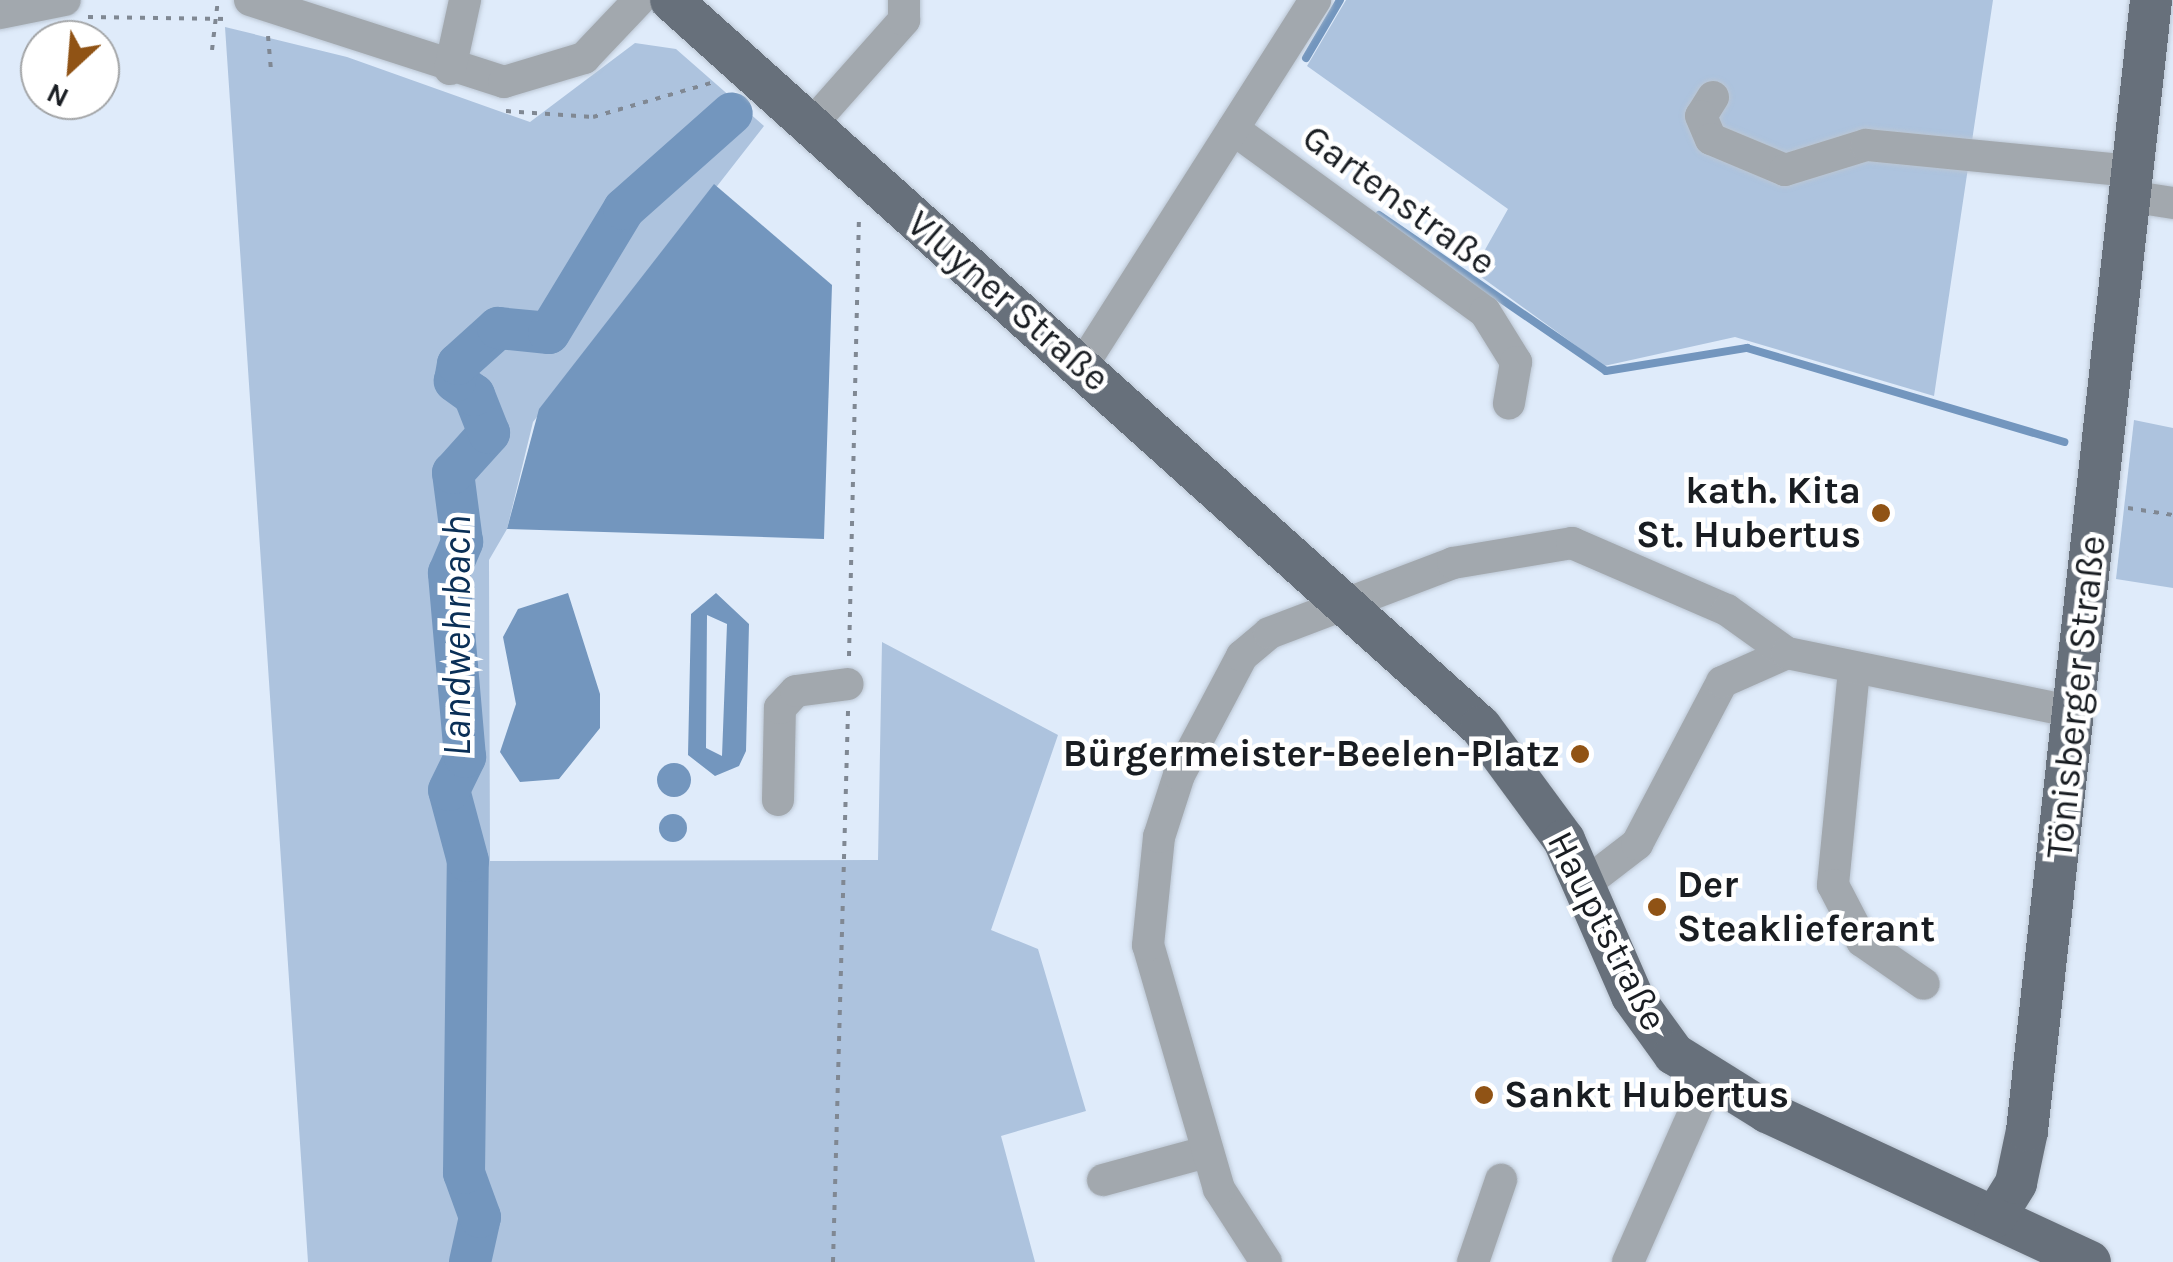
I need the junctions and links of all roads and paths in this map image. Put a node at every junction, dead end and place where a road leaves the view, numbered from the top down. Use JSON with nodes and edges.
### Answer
{"nodes":[{"id":1,"x":65,"y":0,"type":"edge"},
{"id":2,"x":218,"y":0,"type":"edge"},
{"id":3,"x":466,"y":0,"type":"edge"},
{"id":4,"x":639,"y":0,"type":"edge"},
{"id":5,"x":671,"y":0,"type":"edge"},
{"id":6,"x":904,"y":0,"type":"edge"},
{"id":7,"x":1316,"y":0,"type":"edge"},
{"id":8,"x":2151,"y":0,"type":"edge"},
{"id":9,"x":262,"y":1,"type":"edge"},
{"id":10,"x":0,"y":14,"type":"edge"},
{"id":11,"x":212,"y":50,"type":"dead end"},
{"id":12,"x":450,"y":69,"type":"junction"},
{"id":13,"x":1713,"y":97,"type":"dead end"},
{"id":14,"x":810,"y":126,"type":"junction"},
{"id":15,"x":1233,"y":129,"type":"junction"},
{"id":16,"x":2130,"y":183,"type":"junction"},
{"id":17,"x":878,"y":186,"type":"junction"},
{"id":18,"x":2173,"y":203,"type":"edge"},
{"id":19,"x":1082,"y":366,"type":"junction"},
{"id":20,"x":1509,"y":403,"type":"dead end"},
{"id":21,"x":2097,"y":504,"type":"junction"},
{"id":22,"x":2173,"y":515,"type":"edge"},
{"id":23,"x":1346,"y":600,"type":"junction"},
{"id":24,"x":1788,"y":653,"type":"junction"},
{"id":25,"x":1854,"y":670,"type":"junction"},
{"id":26,"x":848,"y":684,"type":"junction"},
{"id":27,"x":2074,"y":712,"type":"junction"},
{"id":28,"x":778,"y":800,"type":"dead end"},
{"id":29,"x":1584,"y":884,"type":"junction"},
{"id":30,"x":1924,"y":984,"type":"dead end"},
{"id":31,"x":1708,"y":1080,"type":"junction"},
{"id":32,"x":1206,"y":1152,"type":"junction"},
{"id":33,"x":1102,"y":1180,"type":"dead end"},
{"id":34,"x":1502,"y":1180,"type":"dead end"},
{"id":35,"x":1995,"y":1217,"type":"junction"},
{"id":36,"x":833,"y":1262,"type":"edge"},
{"id":37,"x":1266,"y":1262,"type":"edge"},
{"id":38,"x":1473,"y":1262,"type":"edge"},
{"id":39,"x":1628,"y":1262,"type":"edge"},
{"id":40,"x":2090,"y":1262,"type":"edge"}],
"edges":[{"from":1,"to":10,"type":"street"},
{"from":2,"to":11,"type":"path"},
{"from":3,"to":12,"type":"street"},
{"from":4,"to":12,"type":"street"},
{"from":5,"to":14,"type":"main road","name":"Vluyner Straße"},
{"from":6,"to":14,"type":"street"},
{"from":7,"to":15,"type":"street"},
{"from":8,"to":16,"type":"main road","name":"Tönisberger Straße"},
{"from":9,"to":12,"type":"street"},
{"from":13,"to":16,"type":"street"},
{"from":14,"to":17,"type":"main road","name":"Vluyner Straße"},
{"from":15,"to":19,"type":"street"},
{"from":15,"to":20,"type":"street","name":"Gartenstraße"},
{"from":16,"to":18,"type":"street"},
{"from":16,"to":21,"type":"main road","name":"Tönisberger Straße"},
{"from":17,"to":19,"type":"main road","name":"Vluyner Straße"},
{"from":17,"to":26,"type":"path"},
{"from":19,"to":23,"type":"main road","name":"Vluyner Straße"},
{"from":21,"to":22,"type":"path"},
{"from":21,"to":27,"type":"main road","name":"Tönisberger Straße"},
{"from":23,"to":24,"type":"street"},
{"from":23,"to":29,"type":"main road","name":"Hauptstraße"},
{"from":23,"to":32,"type":"street"},
{"from":24,"to":25,"type":"street"},
{"from":24,"to":29,"type":"street"},
{"from":25,"to":27,"type":"street"},
{"from":25,"to":30,"type":"street"},
{"from":26,"to":28,"type":"street"},
{"from":26,"to":36,"type":"path"},
{"from":27,"to":35,"type":"main road","name":"Tönisberger Straße"},
{"from":29,"to":31,"type":"main road","name":"Hauptstraße"},
{"from":31,"to":35,"type":"main road","name":"Hauptstraße"},
{"from":31,"to":39,"type":"street"},
{"from":32,"to":33,"type":"street"},
{"from":32,"to":37,"type":"street"},
{"from":34,"to":38,"type":"street"},
{"from":35,"to":40,"type":"main road","name":"Hauptstraße"}]}
